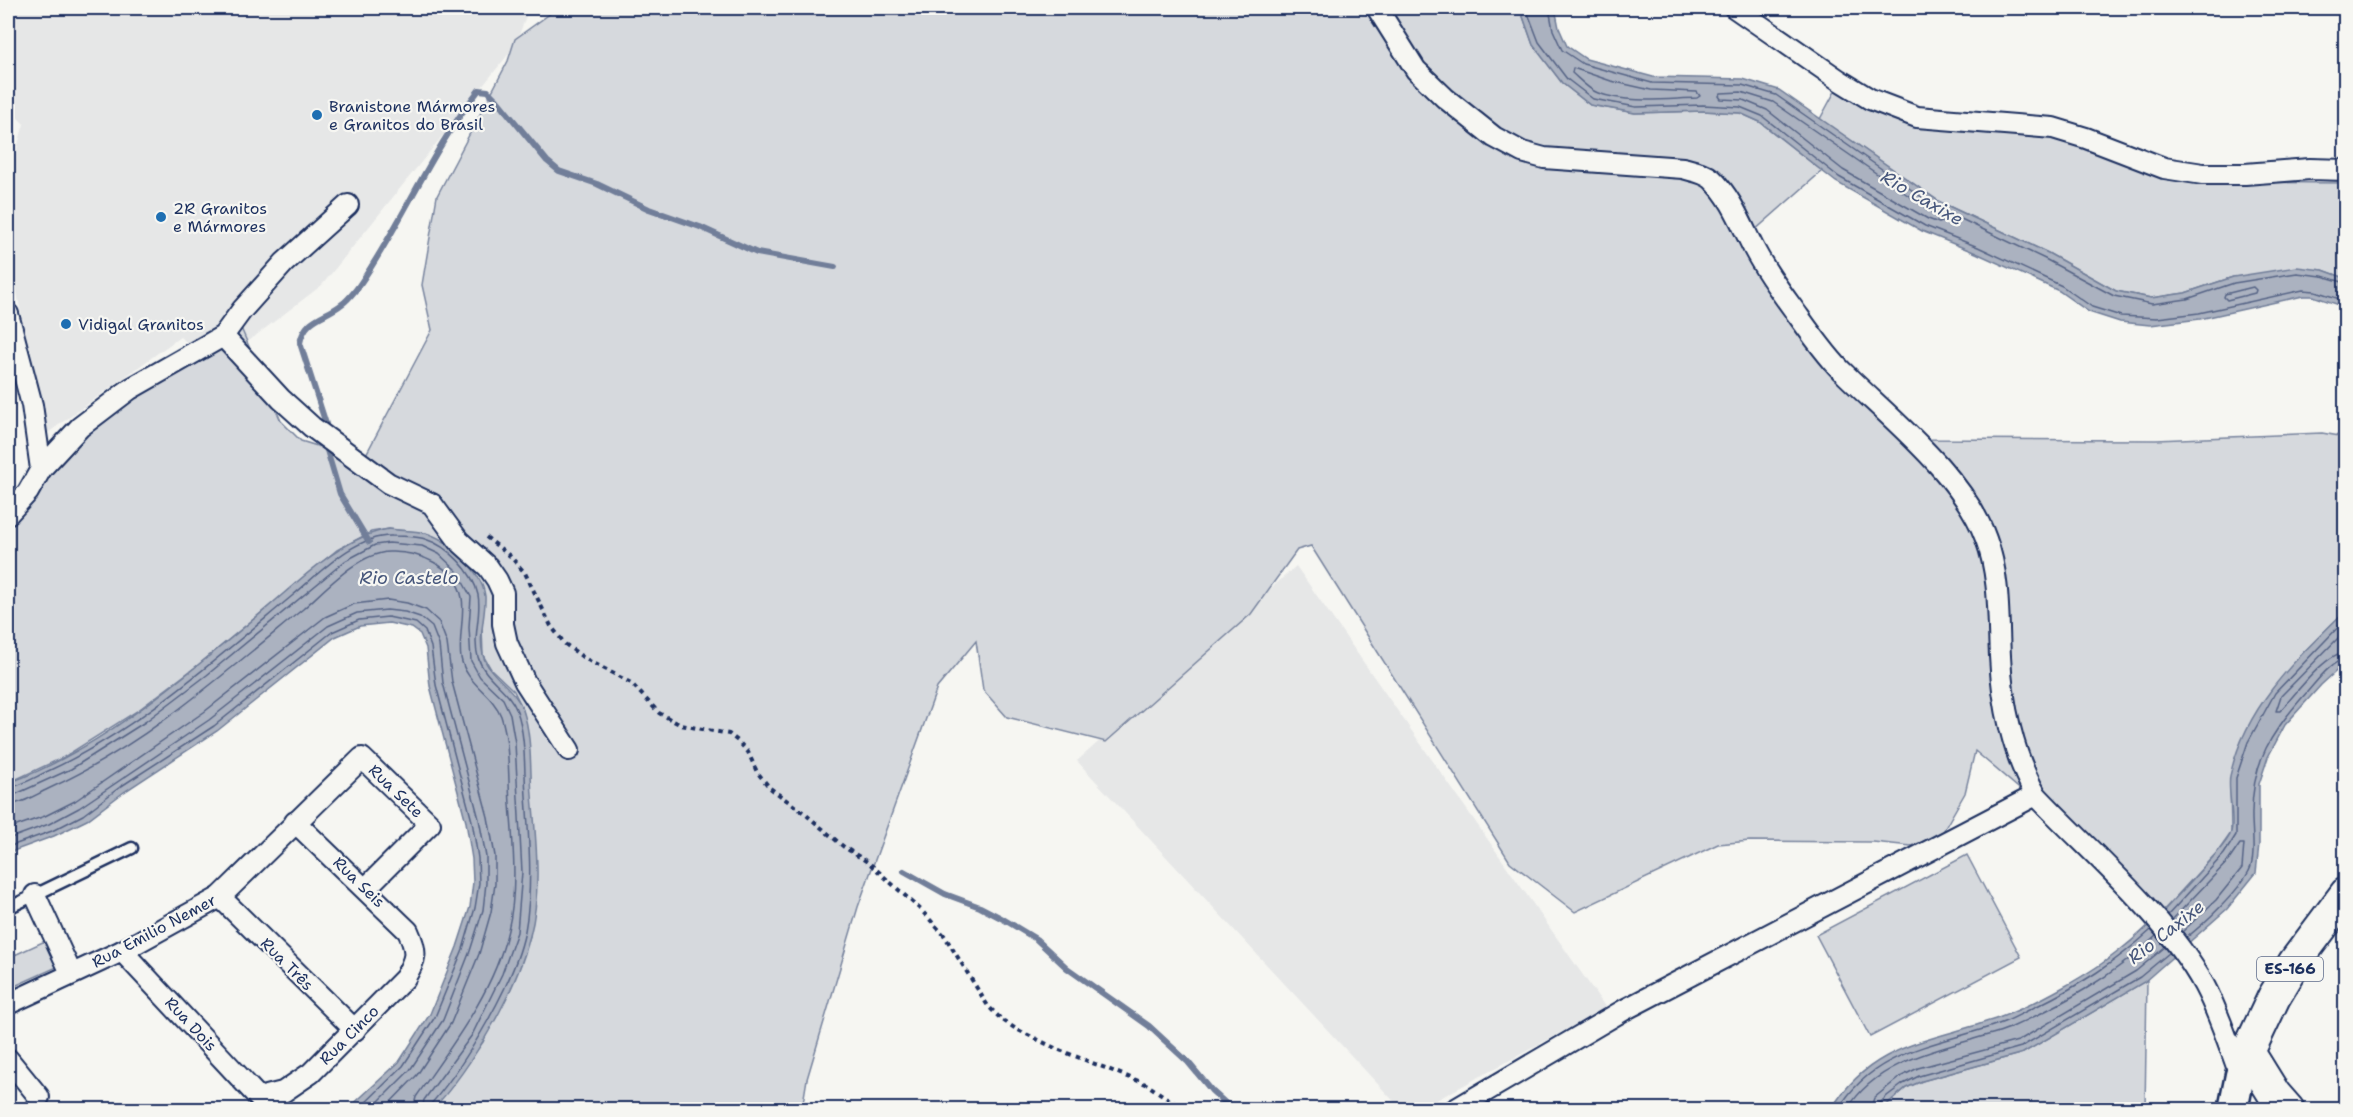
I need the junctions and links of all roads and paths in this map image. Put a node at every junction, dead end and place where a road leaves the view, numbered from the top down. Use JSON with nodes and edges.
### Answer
{"nodes":[{"id":1,"x":1377,"y":8,"type":"edge"},
{"id":2,"x":1736,"y":8,"type":"edge"},
{"id":3,"x":2346,"y":170,"type":"edge"},
{"id":4,"x":348,"y":205,"type":"dead end"},
{"id":5,"x":8,"y":314,"type":"edge"},
{"id":6,"x":223,"y":336,"type":"junction"},
{"id":7,"x":41,"y":469,"type":"junction"},
{"id":8,"x":8,"y":514,"type":"edge"},
{"id":9,"x":485,"y":536,"type":"dead end"},
{"id":10,"x":569,"y":750,"type":"dead end"},
{"id":11,"x":362,"y":758,"type":"joint"},
{"id":12,"x":2037,"y":795,"type":"junction"},
{"id":13,"x":296,"y":822,"type":"junction"},
{"id":14,"x":132,"y":848,"type":"dead end"},
{"id":15,"x":366,"y":888,"type":"junction"},
{"id":16,"x":2346,"y":894,"type":"edge"},
{"id":17,"x":35,"y":895,"type":"junction"},
{"id":18,"x":220,"y":897,"type":"junction"},
{"id":19,"x":8,"y":908,"type":"edge"},
{"id":20,"x":415,"y":948,"type":"joint"},
{"id":21,"x":122,"y":951,"type":"junction"},
{"id":22,"x":71,"y":973,"type":"junction"},
{"id":23,"x":8,"y":1004,"type":"edge"},
{"id":24,"x":355,"y":1030,"type":"junction"},
{"id":25,"x":8,"y":1059,"type":"edge"},
{"id":26,"x":2244,"y":1064,"type":"junction"},
{"id":27,"x":39,"y":1097,"type":"dead end"},
{"id":28,"x":259,"y":1098,"type":"joint"},
{"id":29,"x":1185,"y":1110,"type":"edge"},
{"id":30,"x":1454,"y":1110,"type":"edge"},
{"id":31,"x":2233,"y":1110,"type":"edge"},
{"id":32,"x":2288,"y":1110,"type":"edge"}],
"edges":[{"from":1,"to":12,"type":"street"},
{"from":2,"to":3,"type":"street"},
{"from":4,"to":6,"type":"street"},
{"from":5,"to":7,"type":"street"},
{"from":6,"to":7,"type":"street"},
{"from":6,"to":10,"type":"street"},
{"from":7,"to":8,"type":"street"},
{"from":9,"to":29,"type":"path"},
{"from":11,"to":13,"type":"street","name":"Rua Emilio Nemer"},
{"from":11,"to":15,"type":"street","name":"Rua Sete"},
{"from":12,"to":26,"type":"street"},
{"from":12,"to":30,"type":"street"},
{"from":13,"to":15,"type":"street","name":"Rua Seis"},
{"from":13,"to":18,"type":"street","name":"Rua Emilio Nemer"},
{"from":14,"to":17,"type":"lane"},
{"from":15,"to":20,"type":"street","name":"Rua Seis"},
{"from":16,"to":26,"type":"main road","number":"ES-166"},
{"from":17,"to":19,"type":"lane"},
{"from":17,"to":22,"type":"street"},
{"from":18,"to":21,"type":"street","name":"Rua Emilio Nemer"},
{"from":18,"to":24,"type":"street","name":"Rua Três"},
{"from":20,"to":24,"type":"street","name":"Rua Cinco"},
{"from":21,"to":22,"type":"street","name":"Rua Emilio Nemer"},
{"from":21,"to":28,"type":"street","name":"Rua Dois"},
{"from":22,"to":23,"type":"street","name":"Rua Emilio Nemer"},
{"from":24,"to":28,"type":"street","name":"Rua Cinco"},
{"from":25,"to":27,"type":"street"},
{"from":26,"to":31,"type":"main road"},
{"from":26,"to":32,"type":"main road"}]}
